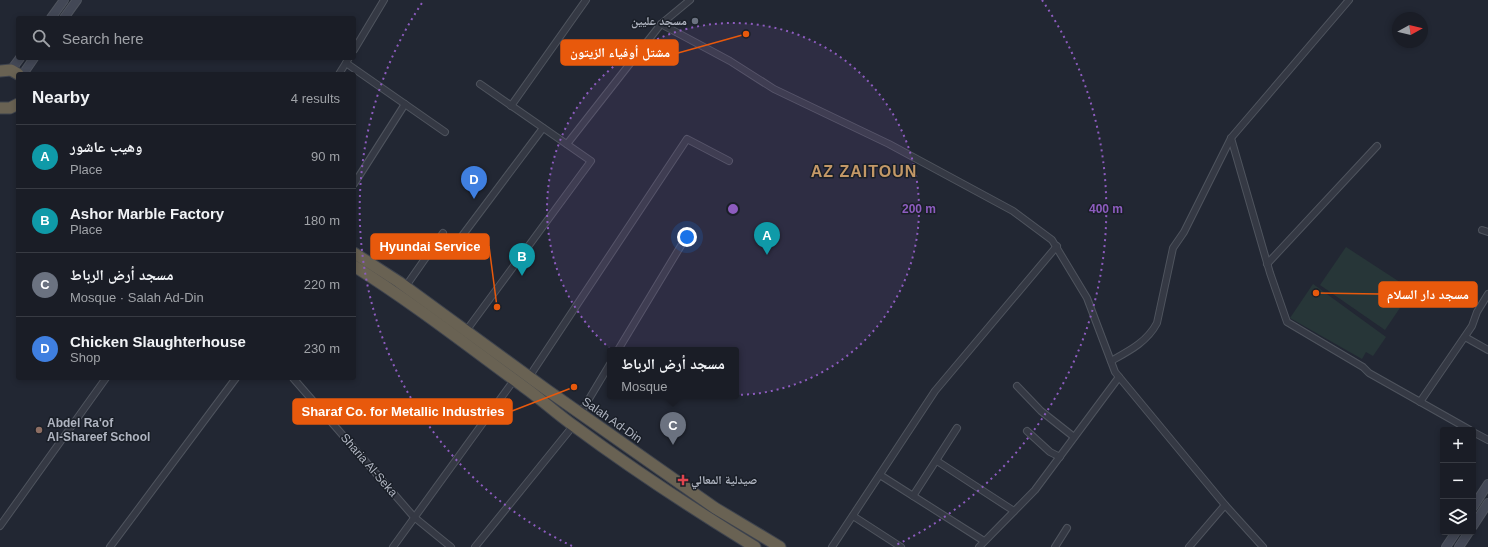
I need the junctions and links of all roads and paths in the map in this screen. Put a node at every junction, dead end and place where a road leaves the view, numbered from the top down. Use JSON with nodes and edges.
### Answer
{"nodes":[{"id":1,"x":64,"y":0,"type":"edge"},
{"id":2,"x":77,"y":0,"type":"edge"},
{"id":3,"x":384,"y":0,"type":"edge"},
{"id":4,"x":586,"y":0,"type":"edge"},
{"id":5,"x":690,"y":0,"type":"edge"},
{"id":6,"x":1349,"y":0,"type":"edge"},
{"id":7,"x":52,"y":16,"type":"edge"},
{"id":8,"x":65,"y":16,"type":"edge"},
{"id":9,"x":661,"y":24,"type":"junction"},
{"id":10,"x":356,"y":47,"type":"edge"},
{"id":11,"x":19,"y":60,"type":"edge"},
{"id":12,"x":33,"y":60,"type":"edge"},
{"id":13,"x":348,"y":60,"type":"edge"},
{"id":14,"x":10,"y":72,"type":"edge"},
{"id":15,"x":24,"y":72,"type":"edge"},
{"id":16,"x":340,"y":72,"type":"edge"},
{"id":17,"x":480,"y":84,"type":"dead end"},
{"id":18,"x":405,"y":104,"type":"junction"},
{"id":19,"x":16,"y":106,"type":"edge"},
{"id":20,"x":511,"y":106,"type":"junction"},
{"id":21,"x":0,"y":108,"type":"edge"},
{"id":22,"x":543,"y":128,"type":"junction"},
{"id":23,"x":445,"y":132,"type":"dead end"},
{"id":24,"x":1231,"y":138,"type":"junction"},
{"id":25,"x":566,"y":144,"type":"junction"},
{"id":26,"x":1377,"y":146,"type":"dead end"},
{"id":27,"x":729,"y":161,"type":"dead end"},
{"id":28,"x":356,"y":181,"type":"edge"},
{"id":29,"x":443,"y":233,"type":"dead end"},
{"id":30,"x":685,"y":239,"type":"dead end"},
{"id":31,"x":459,"y":240,"type":"dead end"},
{"id":32,"x":1057,"y":246,"type":"junction"},
{"id":33,"x":356,"y":254,"type":"edge"},
{"id":34,"x":1267,"y":264,"type":"junction"},
{"id":35,"x":356,"y":267,"type":"edge"},
{"id":36,"x":406,"y":286,"type":"junction"},
{"id":37,"x":1488,"y":294,"type":"edge"},
{"id":38,"x":466,"y":331,"type":"junction"},
{"id":39,"x":1465,"y":337,"type":"junction"},
{"id":40,"x":620,"y":347,"type":"edge"},
{"id":41,"x":1488,"y":350,"type":"edge"},
{"id":42,"x":1111,"y":361,"type":"junction"},
{"id":43,"x":607,"y":369,"type":"edge"},
{"id":44,"x":529,"y":377,"type":"junction"},
{"id":45,"x":1119,"y":377,"type":"junction"},
{"id":46,"x":105,"y":380,"type":"edge"},
{"id":47,"x":235,"y":380,"type":"edge"},
{"id":48,"x":295,"y":380,"type":"edge"},
{"id":49,"x":514,"y":380,"type":"junction"},
{"id":50,"x":1017,"y":386,"type":"dead end"},
{"id":51,"x":1420,"y":402,"type":"junction"},
{"id":52,"x":580,"y":414,"type":"junction"},
{"id":53,"x":573,"y":426,"type":"junction"},
{"id":54,"x":1465,"y":427,"type":"edge"},
{"id":55,"x":957,"y":428,"type":"dead end"},
{"id":56,"x":1027,"y":431,"type":"dead end"},
{"id":57,"x":1476,"y":434,"type":"edge"},
{"id":58,"x":1074,"y":437,"type":"junction"},
{"id":59,"x":1488,"y":440,"type":"edge"},
{"id":60,"x":1060,"y":456,"type":"junction"},
{"id":61,"x":937,"y":461,"type":"junction"},
{"id":62,"x":880,"y":475,"type":"junction"},
{"id":63,"x":1488,"y":484,"type":"edge"},
{"id":64,"x":913,"y":496,"type":"junction"},
{"id":65,"x":1476,"y":502,"type":"edge"},
{"id":66,"x":1488,"y":503,"type":"edge"},
{"id":67,"x":1225,"y":505,"type":"junction"},
{"id":68,"x":1014,"y":511,"type":"junction"},
{"id":69,"x":853,"y":516,"type":"junction"},
{"id":70,"x":414,"y":517,"type":"junction"},
{"id":71,"x":1476,"y":521,"type":"edge"},
{"id":72,"x":0,"y":526,"type":"edge"},
{"id":73,"x":1068,"y":528,"type":"dead end"},
{"id":74,"x":1454,"y":535,"type":"edge"},
{"id":75,"x":1467,"y":535,"type":"edge"},
{"id":76,"x":984,"y":541,"type":"junction"},
{"id":77,"x":110,"y":547,"type":"edge"},
{"id":78,"x":393,"y":547,"type":"edge"},
{"id":79,"x":451,"y":547,"type":"edge"},
{"id":80,"x":475,"y":547,"type":"edge"},
{"id":81,"x":755,"y":547,"type":"edge"},
{"id":82,"x":780,"y":547,"type":"edge"},
{"id":83,"x":832,"y":547,"type":"edge"},
{"id":84,"x":901,"y":547,"type":"edge"},
{"id":85,"x":979,"y":547,"type":"edge"},
{"id":86,"x":1054,"y":547,"type":"edge"},
{"id":87,"x":1189,"y":547,"type":"edge"},
{"id":88,"x":1263,"y":547,"type":"edge"},
{"id":89,"x":1446,"y":547,"type":"edge"},
{"id":90,"x":1459,"y":547,"type":"edge"}],
"edges":[{"from":1,"to":7,"type":"main road"},
{"from":2,"to":8,"type":"main road"},
{"from":3,"to":10,"type":"street"},
{"from":4,"to":20,"type":"street"},
{"from":5,"to":9,"type":"street"},
{"from":6,"to":24,"type":"street"},
{"from":9,"to":25,"type":"street"},
{"from":9,"to":32,"type":"street"},
{"from":11,"to":14,"type":"main road"},
{"from":12,"to":15,"type":"main road"},
{"from":13,"to":16,"type":"street"},
{"from":13,"to":18,"type":"street"},
{"from":17,"to":20,"type":"street"},
{"from":18,"to":23,"type":"street"},
{"from":18,"to":28,"type":"street"},
{"from":19,"to":21,"type":"highway"},
{"from":20,"to":22,"type":"street"},
{"from":22,"to":25,"type":"street"},
{"from":22,"to":31,"type":"street"},
{"from":24,"to":34,"type":"street"},
{"from":24,"to":42,"type":"street"},
{"from":25,"to":38,"type":"street"},
{"from":26,"to":34,"type":"street"},
{"from":27,"to":44,"type":"street"},
{"from":29,"to":36,"type":"street"},
{"from":30,"to":40,"type":"street"},
{"from":32,"to":42,"type":"street"},
{"from":32,"to":62,"type":"street"},
{"from":33,"to":36,"type":"highway","name":"Salah Ad-Din"},
{"from":34,"to":51,"type":"street"},
{"from":35,"to":49,"type":"highway"},
{"from":36,"to":38,"type":"highway","name":"Salah Ad-Din"},
{"from":37,"to":39,"type":"street"},
{"from":38,"to":44,"type":"highway","name":"Salah Ad-Din"},
{"from":39,"to":41,"type":"street"},
{"from":39,"to":51,"type":"street"},
{"from":42,"to":45,"type":"street"},
{"from":43,"to":52,"type":"street"},
{"from":44,"to":52,"type":"highway","name":"Salah Ad-Din"},
{"from":45,"to":58,"type":"street"},
{"from":45,"to":67,"type":"street"},
{"from":46,"to":72,"type":"street"},
{"from":47,"to":77,"type":"street"},
{"from":48,"to":70,"type":"street","name":"Sharia Al-Seka"},
{"from":49,"to":53,"type":"highway"},
{"from":49,"to":70,"type":"street"},
{"from":50,"to":58,"type":"street"},
{"from":51,"to":54,"type":"street"},
{"from":52,"to":82,"type":"highway","name":"Salah Ad-Din"},
{"from":53,"to":80,"type":"street"},
{"from":53,"to":81,"type":"highway"},
{"from":55,"to":61,"type":"street"},
{"from":56,"to":60,"type":"street"},
{"from":57,"to":59,"type":"street"},
{"from":58,"to":60,"type":"street"},
{"from":60,"to":68,"type":"street"},
{"from":61,"to":64,"type":"street"},
{"from":61,"to":68,"type":"street"},
{"from":62,"to":64,"type":"street"},
{"from":62,"to":69,"type":"street"},
{"from":63,"to":65,"type":"main road"},
{"from":64,"to":76,"type":"street"},
{"from":66,"to":71,"type":"main road"},
{"from":67,"to":87,"type":"street"},
{"from":67,"to":88,"type":"street"},
{"from":68,"to":76,"type":"street"},
{"from":69,"to":83,"type":"street"},
{"from":69,"to":84,"type":"street"},
{"from":70,"to":78,"type":"street"},
{"from":70,"to":79,"type":"street","name":"Sharia Al-Seka"},
{"from":73,"to":86,"type":"street"},
{"from":74,"to":89,"type":"main road"},
{"from":75,"to":90,"type":"main road"},
{"from":76,"to":85,"type":"street"}]}
